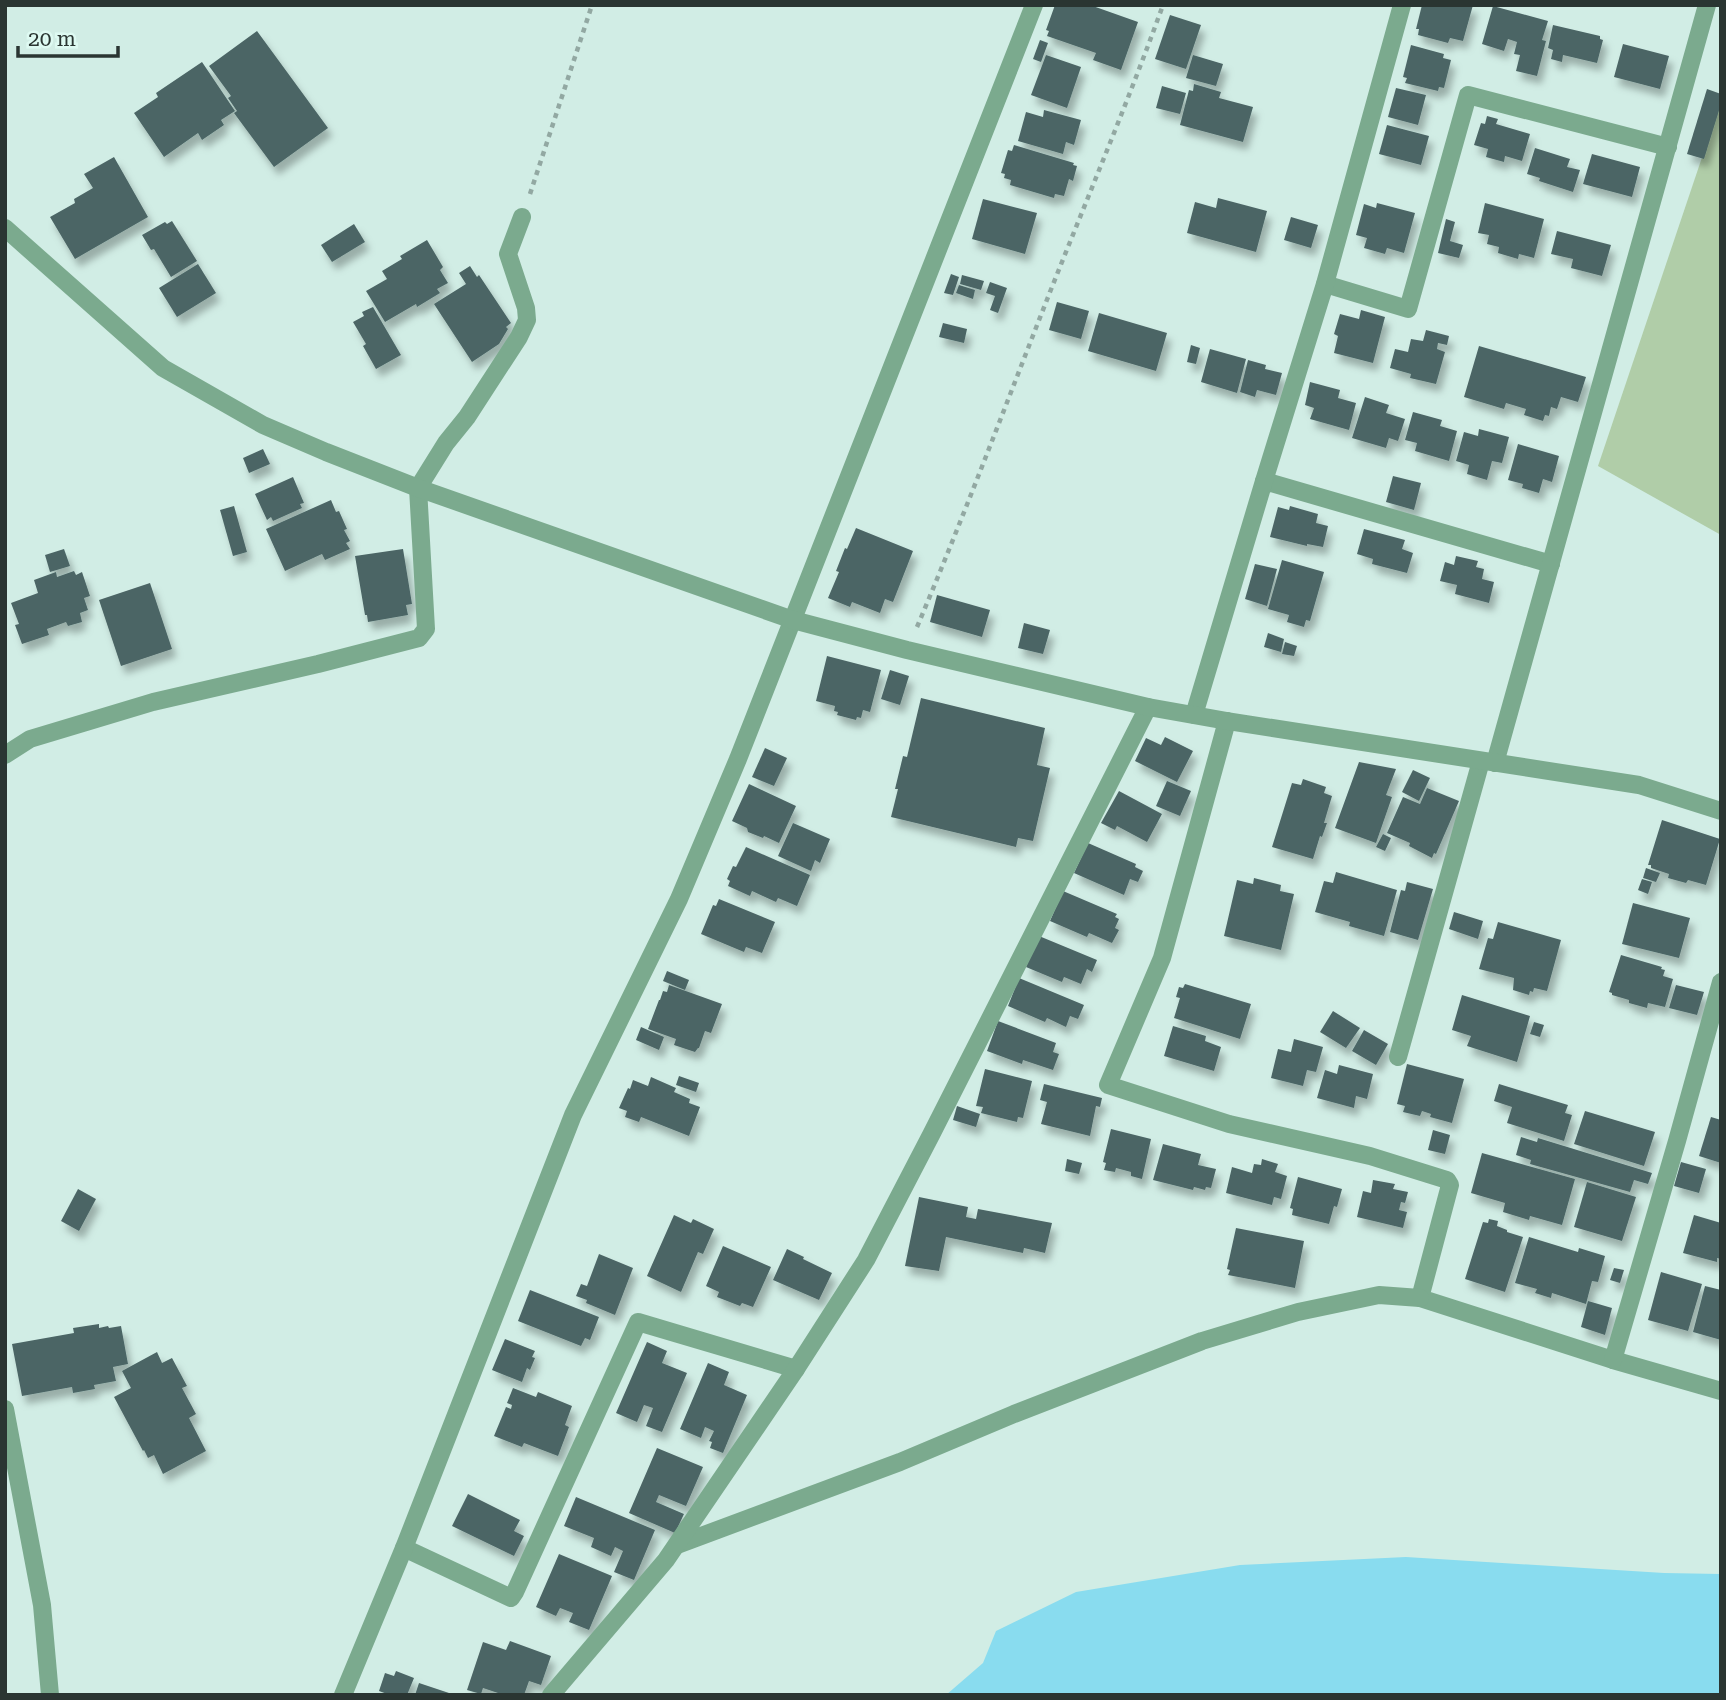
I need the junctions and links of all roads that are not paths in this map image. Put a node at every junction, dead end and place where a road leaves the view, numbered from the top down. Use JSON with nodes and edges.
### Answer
{"nodes":[{"id":1,"x":1034,"y":5,"type":"edge"},
{"id":2,"x":1402,"y":5,"type":"edge"},
{"id":3,"x":1707,"y":5,"type":"edge"},
{"id":4,"x":1668,"y":146,"type":"junction"},
{"id":5,"x":522,"y":217,"type":"road end"},
{"id":6,"x":5,"y":228,"type":"edge"},
{"id":7,"x":1325,"y":285,"type":"junction"},
{"id":8,"x":1264,"y":481,"type":"junction"},
{"id":9,"x":418,"y":488,"type":"junction"},
{"id":10,"x":1551,"y":564,"type":"junction"},
{"id":11,"x":793,"y":620,"type":"junction"},
{"id":12,"x":1148,"y":707,"type":"junction"},
{"id":13,"x":1194,"y":715,"type":"junction"},
{"id":14,"x":1227,"y":721,"type":"junction"},
{"id":15,"x":5,"y":755,"type":"edge"},
{"id":16,"x":1488,"y":762,"type":"junction"},
{"id":17,"x":1721,"y":811,"type":"edge"},
{"id":18,"x":1721,"y":982,"type":"edge"},
{"id":19,"x":1398,"y":1057,"type":"dead end"},
{"id":20,"x":1420,"y":1298,"type":"junction"},
{"id":21,"x":1613,"y":1360,"type":"junction"},
{"id":22,"x":796,"y":1369,"type":"junction"},
{"id":23,"x":1721,"y":1391,"type":"edge"},
{"id":24,"x":5,"y":1409,"type":"edge"},
{"id":25,"x":677,"y":1546,"type":"junction"},
{"id":26,"x":404,"y":1548,"type":"junction"},
{"id":27,"x":50,"y":1695,"type":"edge"},
{"id":28,"x":343,"y":1695,"type":"edge"},
{"id":29,"x":551,"y":1695,"type":"edge"}],
"edges":[{"from":1,"to":11,"type":"street"},
{"from":2,"to":7,"type":"street"},
{"from":3,"to":4,"type":"street"},
{"from":4,"to":7,"type":"street"},
{"from":4,"to":10,"type":"street"},
{"from":5,"to":9,"type":"street"},
{"from":6,"to":9,"type":"street"},
{"from":7,"to":8,"type":"street"},
{"from":8,"to":10,"type":"street"},
{"from":8,"to":13,"type":"street"},
{"from":9,"to":11,"type":"street"},
{"from":9,"to":15,"type":"street"},
{"from":10,"to":16,"type":"street"},
{"from":11,"to":12,"type":"street"},
{"from":11,"to":26,"type":"street"},
{"from":12,"to":13,"type":"street"},
{"from":12,"to":22,"type":"street"},
{"from":13,"to":14,"type":"street"},
{"from":14,"to":16,"type":"street"},
{"from":14,"to":20,"type":"street"},
{"from":16,"to":17,"type":"street"},
{"from":16,"to":19,"type":"street"},
{"from":18,"to":21,"type":"street"},
{"from":20,"to":21,"type":"street"},
{"from":20,"to":25,"type":"street"},
{"from":21,"to":23,"type":"street"},
{"from":22,"to":25,"type":"street"},
{"from":22,"to":26,"type":"street"},
{"from":24,"to":27,"type":"street"},
{"from":25,"to":29,"type":"street"},
{"from":26,"to":28,"type":"street"}]}
